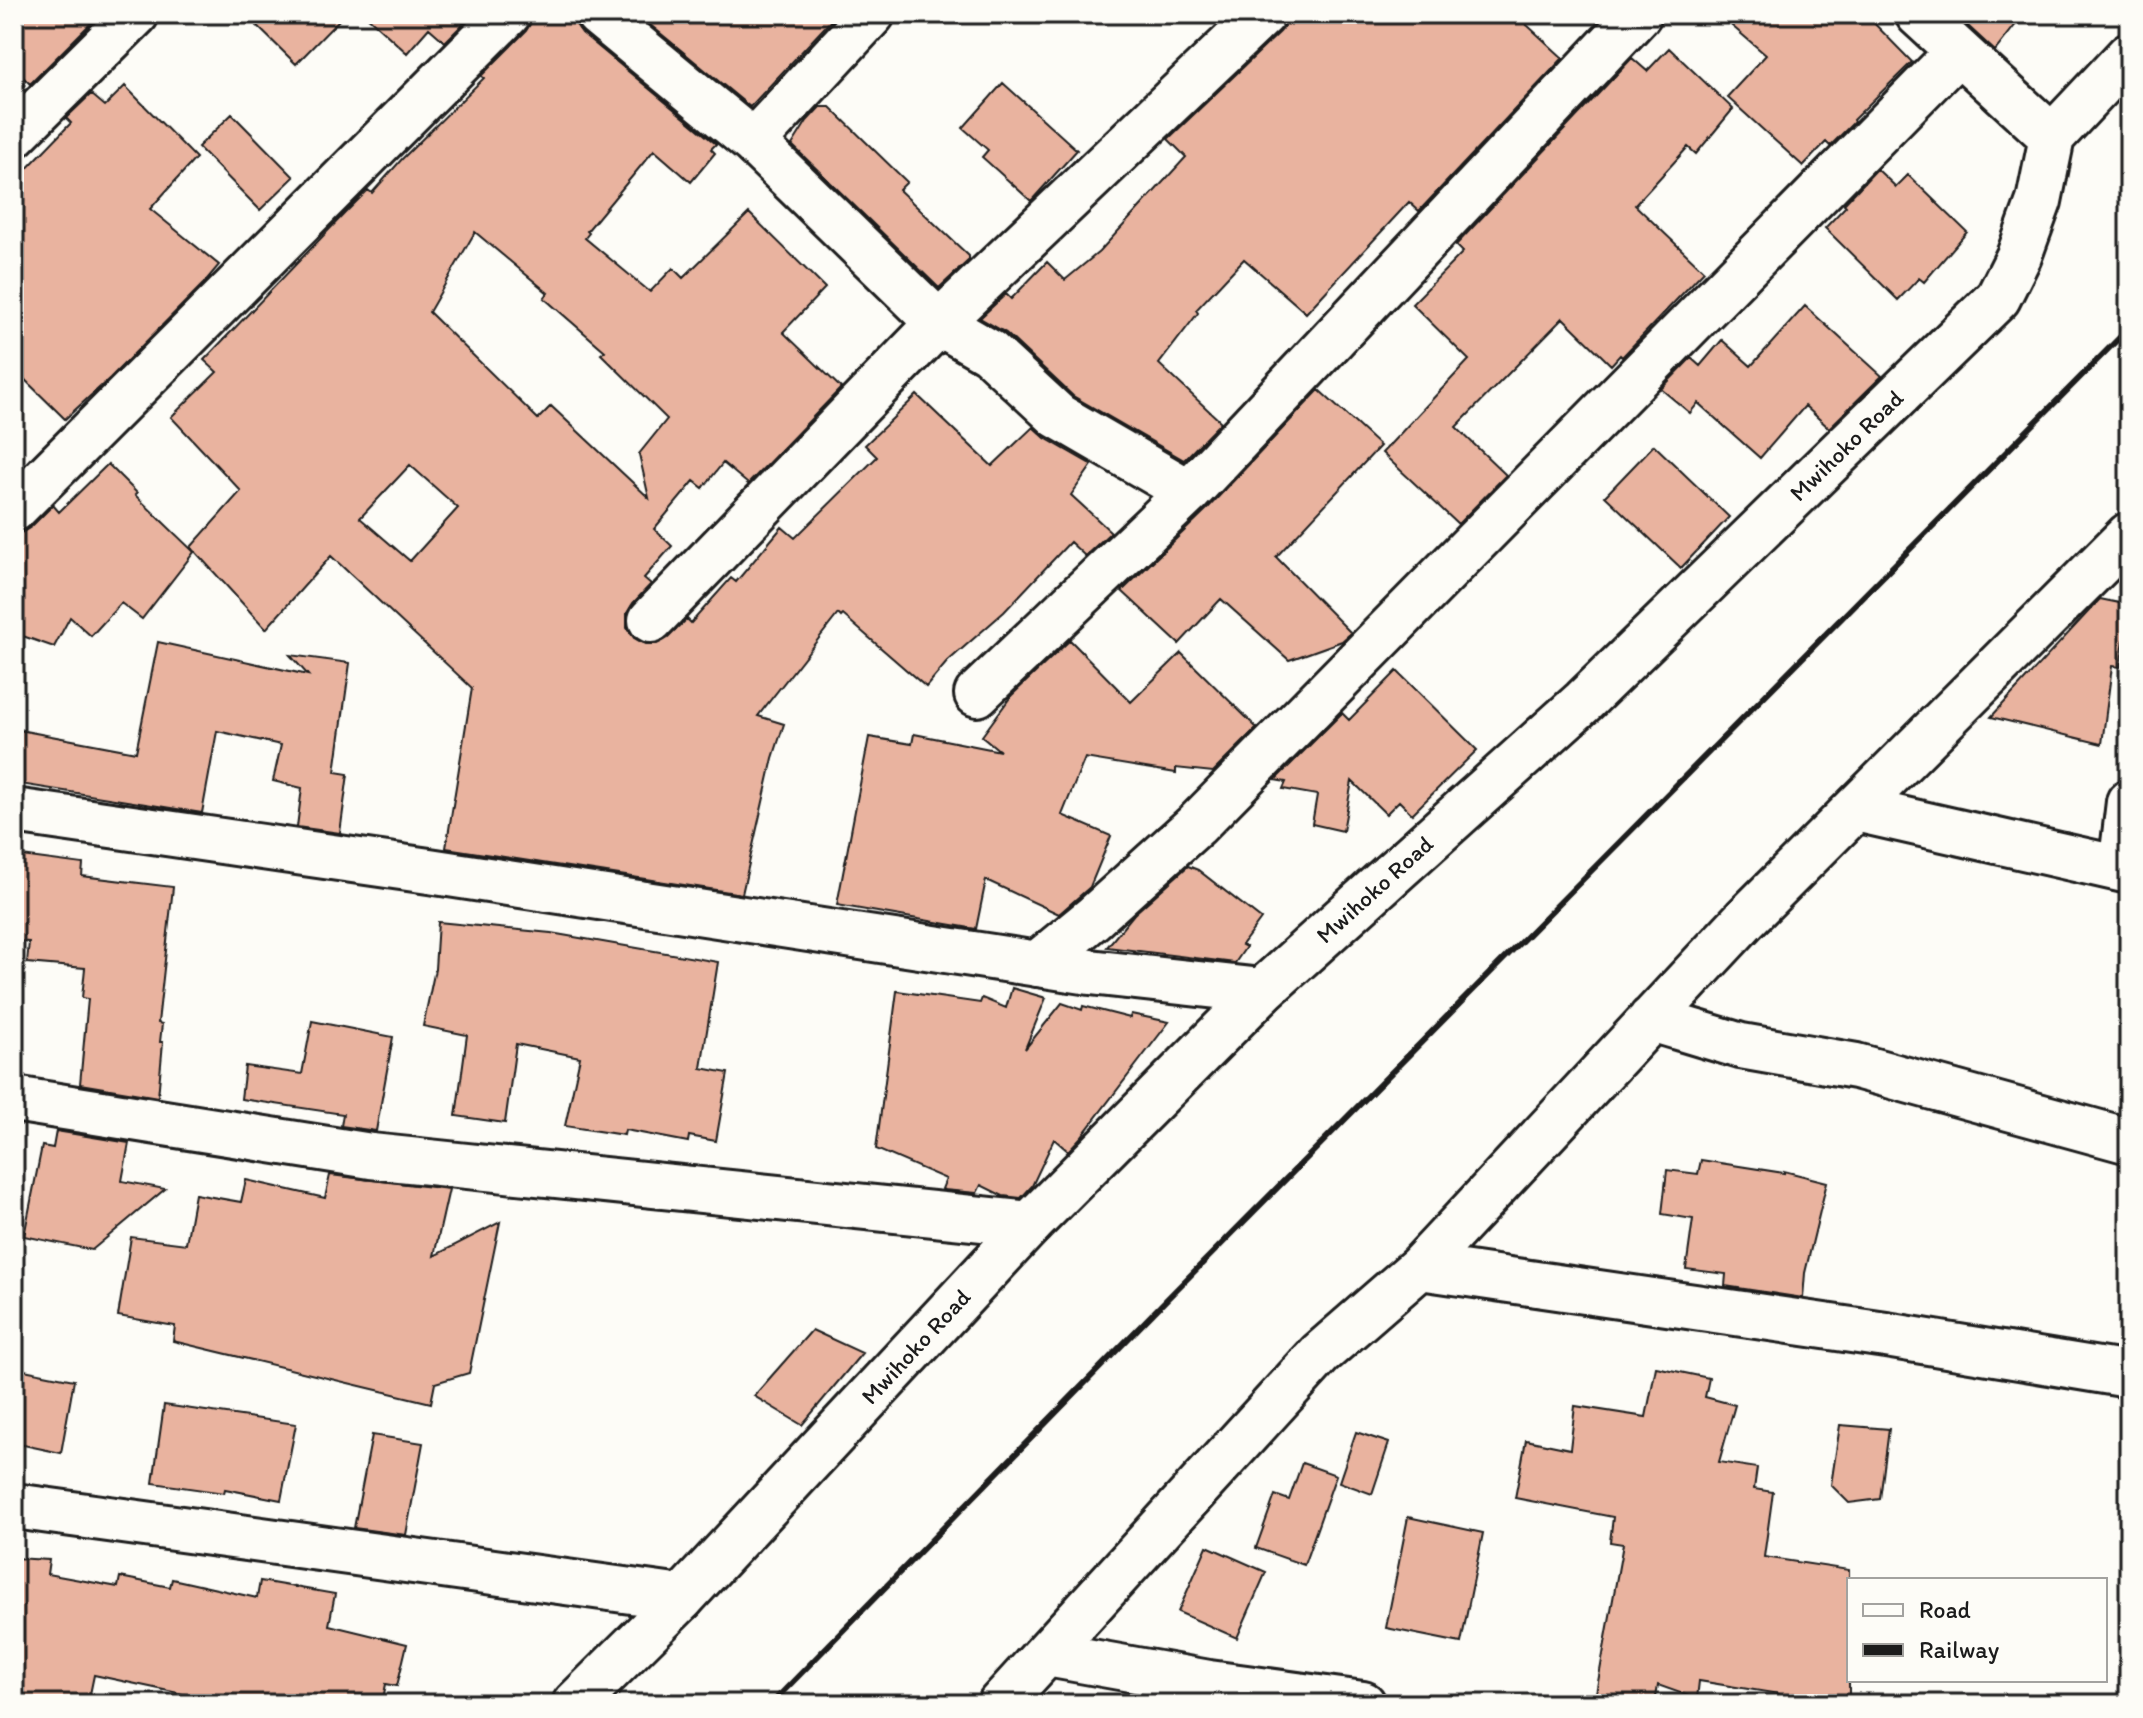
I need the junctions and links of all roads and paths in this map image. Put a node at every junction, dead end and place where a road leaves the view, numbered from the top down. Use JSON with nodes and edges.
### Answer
{"nodes":[{"id":1,"x":136,"y":14,"type":"edge"},
{"id":2,"x":508,"y":14,"type":"edge"},
{"id":3,"x":598,"y":14,"type":"edge"},
{"id":4,"x":872,"y":14,"type":"edge"},
{"id":5,"x":1263,"y":14,"type":"edge"},
{"id":6,"x":1639,"y":14,"type":"edge"},
{"id":7,"x":1918,"y":14,"type":"edge"},
{"id":8,"x":1958,"y":52,"type":"junction"},
{"id":9,"x":2129,"y":55,"type":"edge"},
{"id":10,"x":14,"y":135,"type":"edge"},
{"id":11,"x":2052,"y":137,"type":"junction"},
{"id":12,"x":753,"y":142,"type":"junction"},
{"id":13,"x":939,"y":323,"type":"junction"},
{"id":14,"x":1189,"y":492,"type":"junction"},
{"id":15,"x":14,"y":509,"type":"edge"},
{"id":16,"x":2129,"y":535,"type":"edge"},
{"id":17,"x":651,"y":620,"type":"dead end"},
{"id":18,"x":977,"y":694,"type":"dead end"},
{"id":19,"x":2129,"y":802,"type":"edge"},
{"id":20,"x":1856,"y":809,"type":"junction"},
{"id":21,"x":14,"y":811,"type":"edge"},
{"id":22,"x":2125,"y":870,"type":"edge"},
{"id":23,"x":1037,"y":964,"type":"junction"},
{"id":24,"x":1262,"y":991,"type":"junction"},
{"id":25,"x":1651,"y":1019,"type":"junction"},
{"id":26,"x":14,"y":1099,"type":"edge"},
{"id":27,"x":2129,"y":1141,"type":"edge"},
{"id":28,"x":1030,"y":1224,"type":"junction"},
{"id":29,"x":1420,"y":1267,"type":"junction"},
{"id":30,"x":2129,"y":1375,"type":"edge"},
{"id":31,"x":14,"y":1506,"type":"edge"},
{"id":32,"x":682,"y":1598,"type":"junction"},
{"id":33,"x":1047,"y":1654,"type":"junction"},
{"id":34,"x":575,"y":1704,"type":"edge"},
{"id":35,"x":1000,"y":1704,"type":"edge"},
{"id":36,"x":1363,"y":1704,"type":"edge"}],
"edges":[{"from":1,"to":10,"type":"street"},
{"from":2,"to":15,"type":"street"},
{"from":3,"to":12,"type":"street"},
{"from":4,"to":12,"type":"street"},
{"from":5,"to":13,"type":"street"},
{"from":6,"to":14,"type":"street"},
{"from":7,"to":8,"type":"street"},
{"from":8,"to":11,"type":"street"},
{"from":8,"to":23,"type":"street"},
{"from":9,"to":11,"type":"street"},
{"from":11,"to":24,"type":"street","name":"Mwihoko Road"},
{"from":12,"to":13,"type":"street"},
{"from":13,"to":14,"type":"street"},
{"from":13,"to":17,"type":"street"},
{"from":14,"to":18,"type":"street"},
{"from":16,"to":20,"type":"street"},
{"from":19,"to":22,"type":"street"},
{"from":20,"to":22,"type":"street"},
{"from":20,"to":25,"type":"street"},
{"from":21,"to":23,"type":"street"},
{"from":23,"to":24,"type":"street"},
{"from":24,"to":28,"type":"street","name":"Mwihoko Road"},
{"from":25,"to":27,"type":"street"},
{"from":25,"to":29,"type":"street"},
{"from":26,"to":28,"type":"street"},
{"from":28,"to":32,"type":"street","name":"Mwihoko Road"},
{"from":29,"to":30,"type":"street"},
{"from":29,"to":33,"type":"street"},
{"from":31,"to":32,"type":"street"},
{"from":32,"to":34,"type":"street","name":"Mwihoko Road"},
{"from":33,"to":35,"type":"street"},
{"from":33,"to":36,"type":"street"}]}
